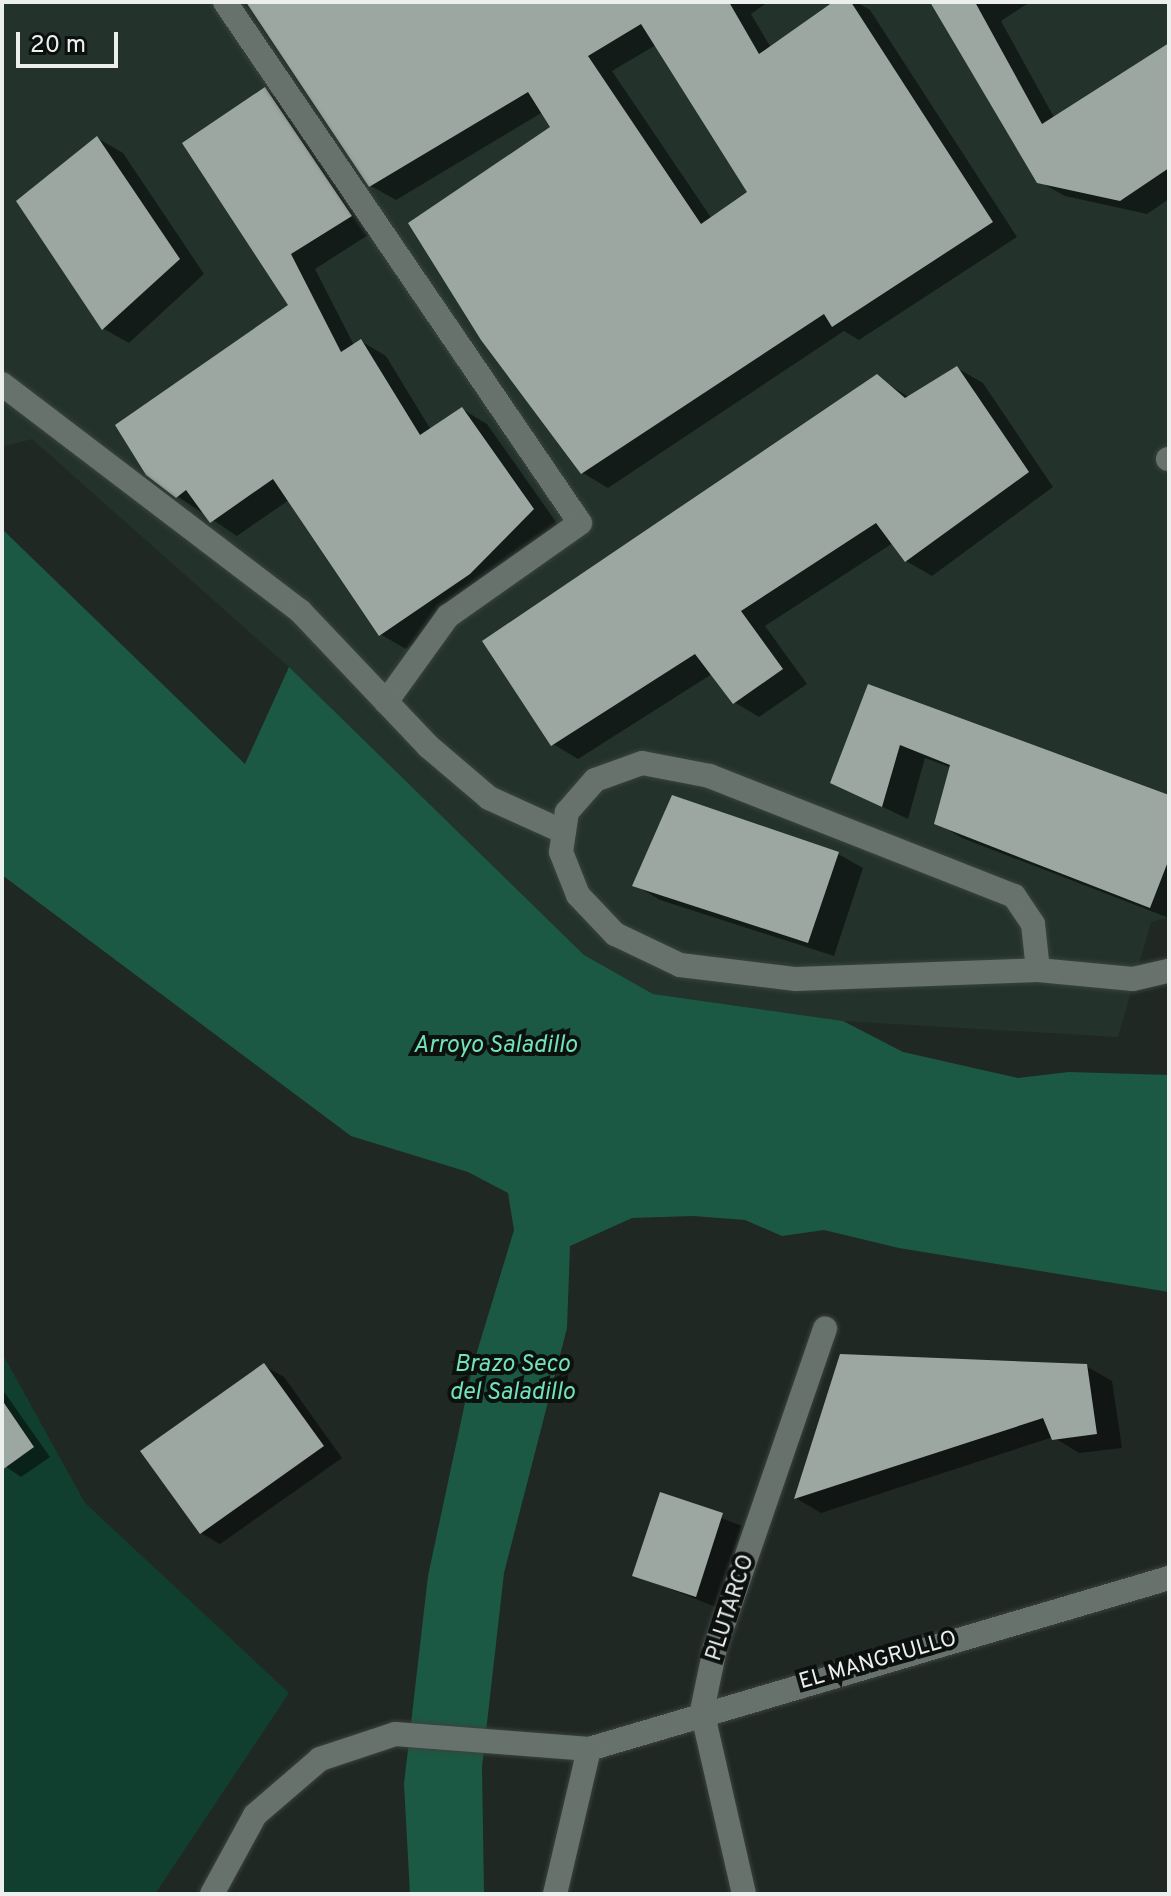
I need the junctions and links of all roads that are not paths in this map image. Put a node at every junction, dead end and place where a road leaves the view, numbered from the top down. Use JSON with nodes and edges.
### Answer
{"nodes":[{"id":1,"x":225,"y":2,"type":"edge"},
{"id":2,"x":2,"y":384,"type":"edge"},
{"id":3,"x":386,"y":702,"type":"junction"},
{"id":4,"x":564,"y":832,"type":"junction"},
{"id":5,"x":1038,"y":970,"type":"junction"},
{"id":6,"x":1169,"y":971,"type":"edge"},
{"id":7,"x":825,"y":1328,"type":"dead end"},
{"id":8,"x":1169,"y":1578,"type":"edge"},
{"id":9,"x":702,"y":1711,"type":"junction"},
{"id":10,"x":589,"y":1749,"type":"junction"},
{"id":11,"x":212,"y":1894,"type":"edge"},
{"id":12,"x":555,"y":1894,"type":"edge"},
{"id":13,"x":744,"y":1894,"type":"edge"}],
"edges":[{"from":1,"to":3,"type":"street"},
{"from":2,"to":3,"type":"street"},
{"from":3,"to":4,"type":"street"},
{"from":4,"to":5,"type":"street"},
{"from":4,"to":5,"type":"street"},
{"from":5,"to":6,"type":"street"},
{"from":7,"to":9,"type":"street","name":"PLUTARCO"},
{"from":8,"to":9,"type":"street","name":"EL MANGRULLO"},
{"from":9,"to":10,"type":"street","name":"EL MANGRULLO"},
{"from":9,"to":13,"type":"street","name":"PLUTARCO"},
{"from":10,"to":11,"type":"street"},
{"from":10,"to":12,"type":"street"}]}
